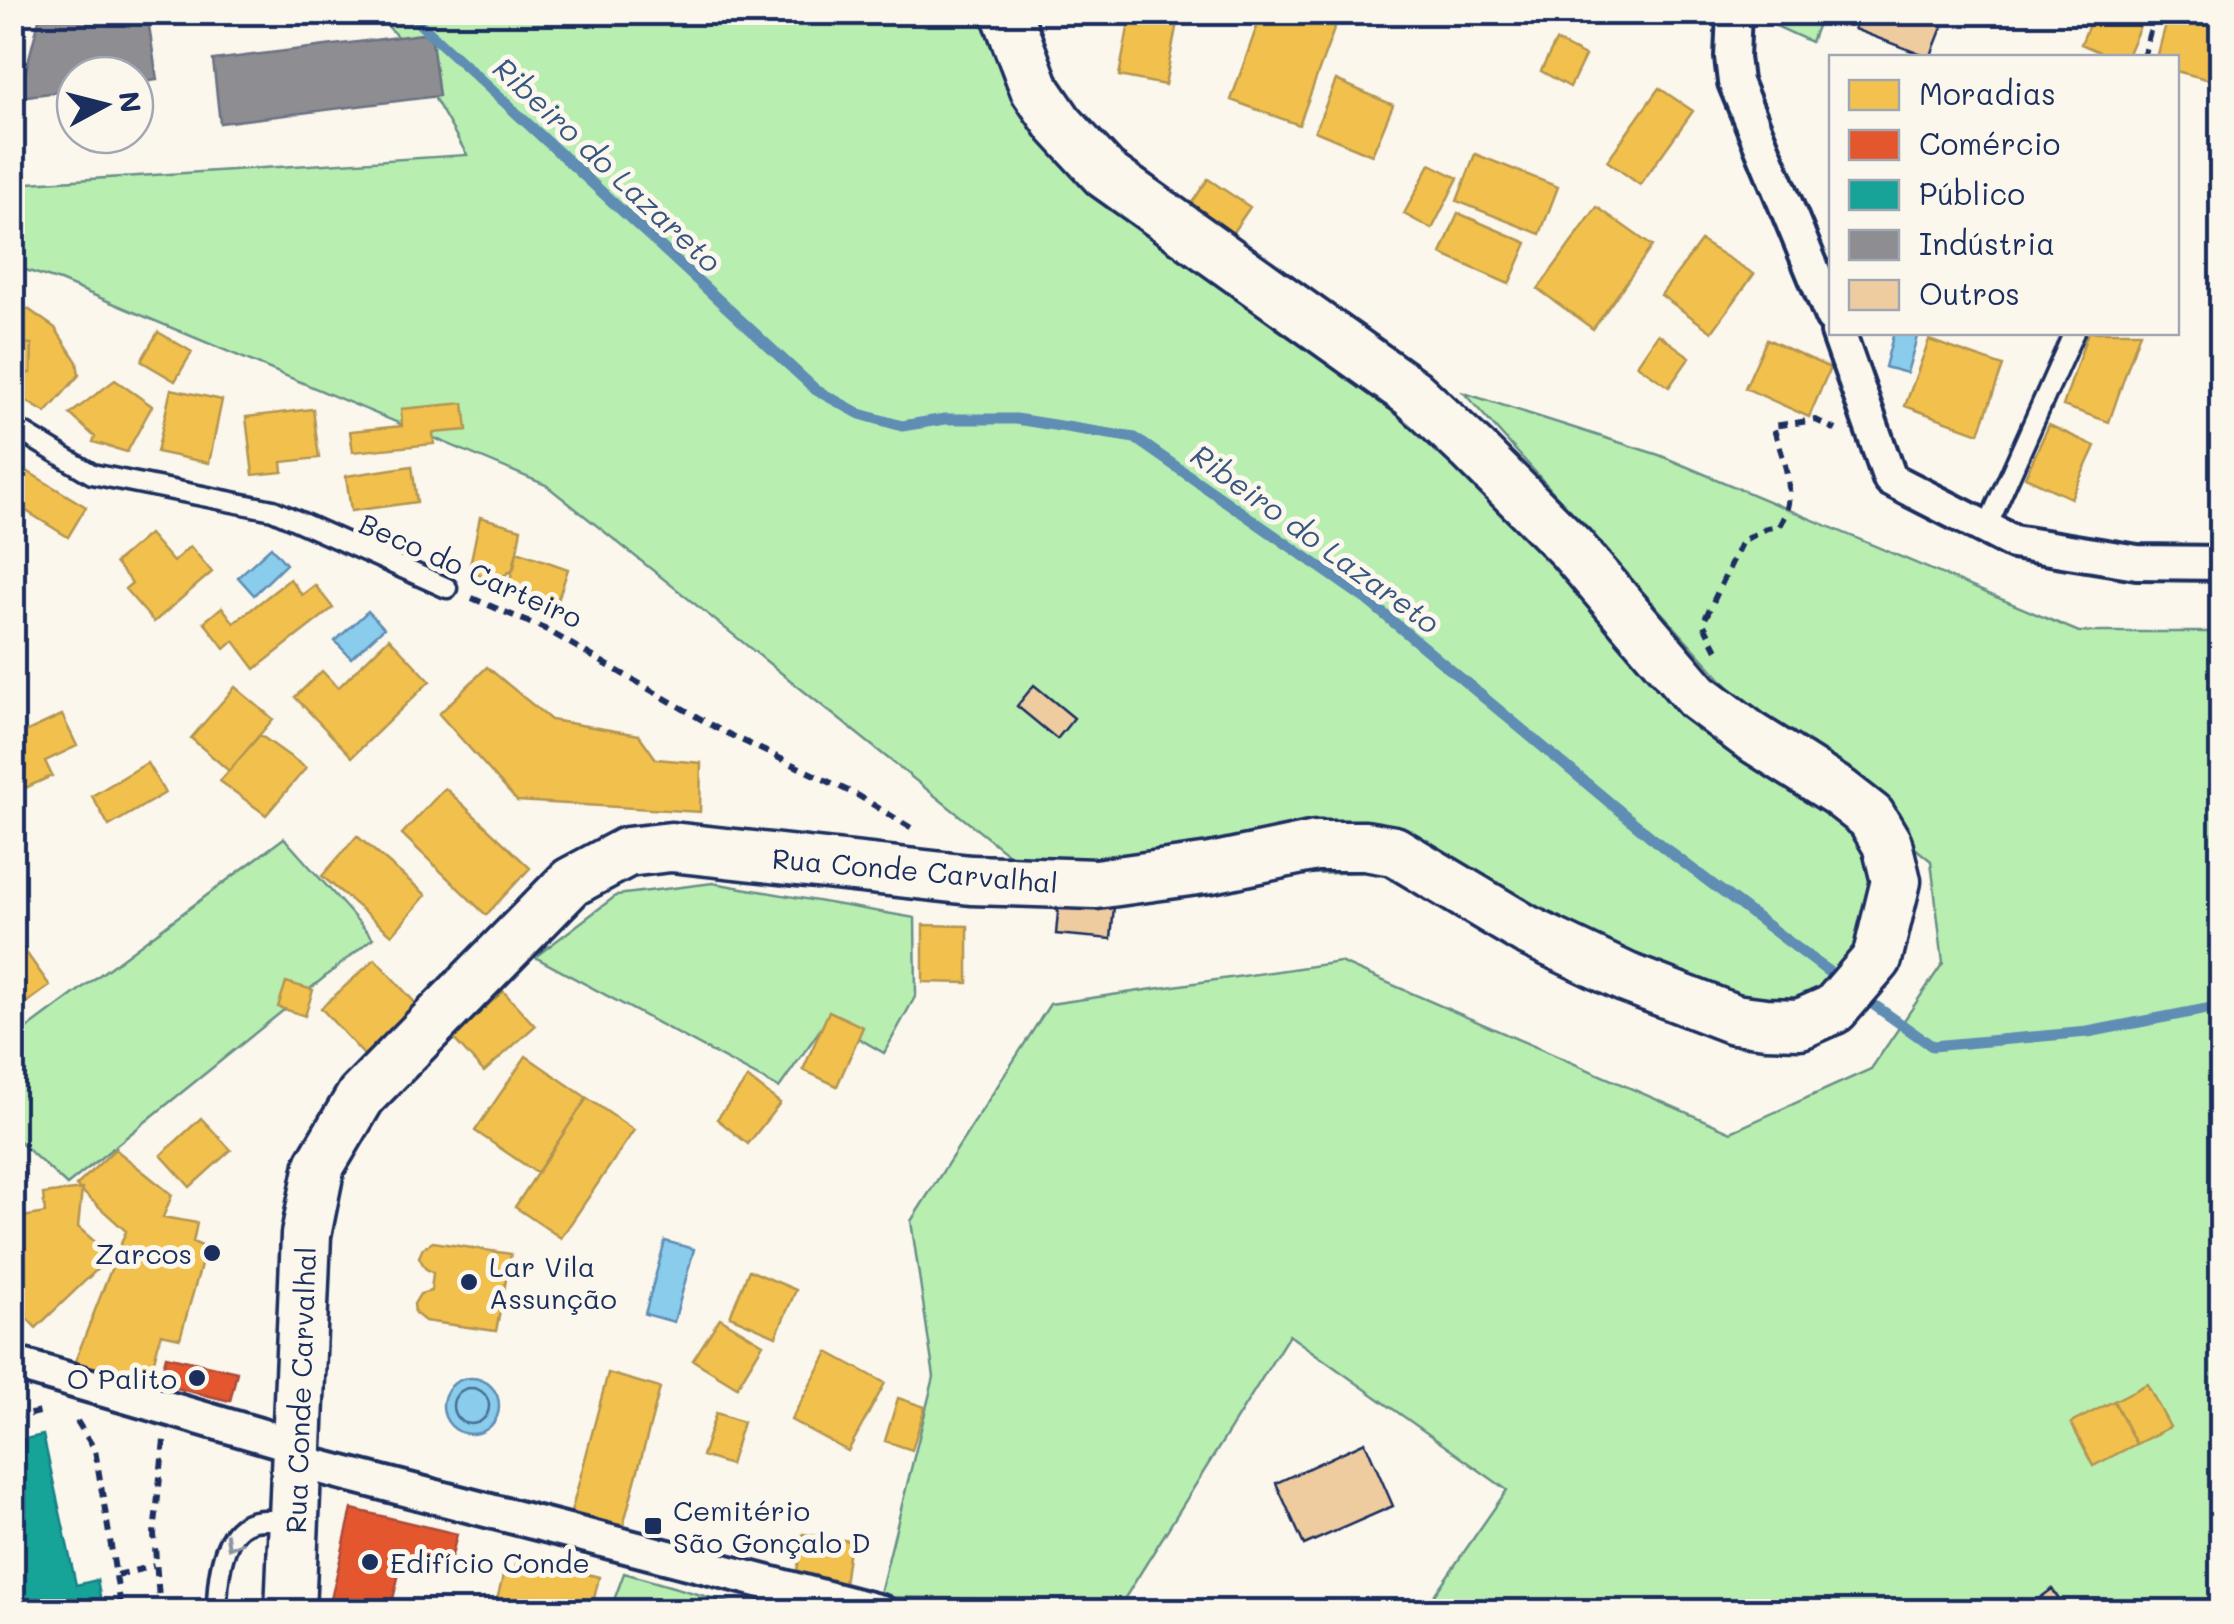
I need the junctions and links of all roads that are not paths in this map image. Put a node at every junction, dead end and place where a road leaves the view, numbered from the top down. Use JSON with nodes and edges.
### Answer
{"nodes":[{"id":1,"x":1006,"y":12,"type":"edge"},
{"id":2,"x":1734,"y":12,"type":"edge"},
{"id":3,"x":1829,"y":310,"type":"edge"},
{"id":4,"x":1839,"y":335,"type":"edge"},
{"id":5,"x":2073,"y":335,"type":"edge"},
{"id":6,"x":12,"y":426,"type":"edge"},
{"id":7,"x":1986,"y":528,"type":"junction"},
{"id":8,"x":2222,"y":563,"type":"edge"},
{"id":9,"x":448,"y":588,"type":"road end"},
{"id":10,"x":12,"y":1363,"type":"edge"},
{"id":11,"x":297,"y":1453,"type":"junction"},
{"id":12,"x":294,"y":1522,"type":"junction"},
{"id":13,"x":217,"y":1612,"type":"edge"},
{"id":14,"x":290,"y":1612,"type":"edge"},
{"id":15,"x":880,"y":1612,"type":"edge"}],
"edges":[{"from":1,"to":11,"type":"main road","name":"Rua Conde Carvalhal"},
{"from":2,"to":3,"type":"street"},
{"from":4,"to":7,"type":"street"},
{"from":5,"to":7,"type":"lane"},
{"from":6,"to":9,"type":"lane","name":"Beco do Carteiro"},
{"from":7,"to":8,"type":"street"},
{"from":10,"to":11,"type":"street"},
{"from":11,"to":12,"type":"main road","name":"Rua Conde Carvalhal"},
{"from":11,"to":15,"type":"street"},
{"from":12,"to":13,"type":"lane","one_way":true},
{"from":12,"to":14,"type":"main road","name":"Rua Conde Carvalhal"}]}
